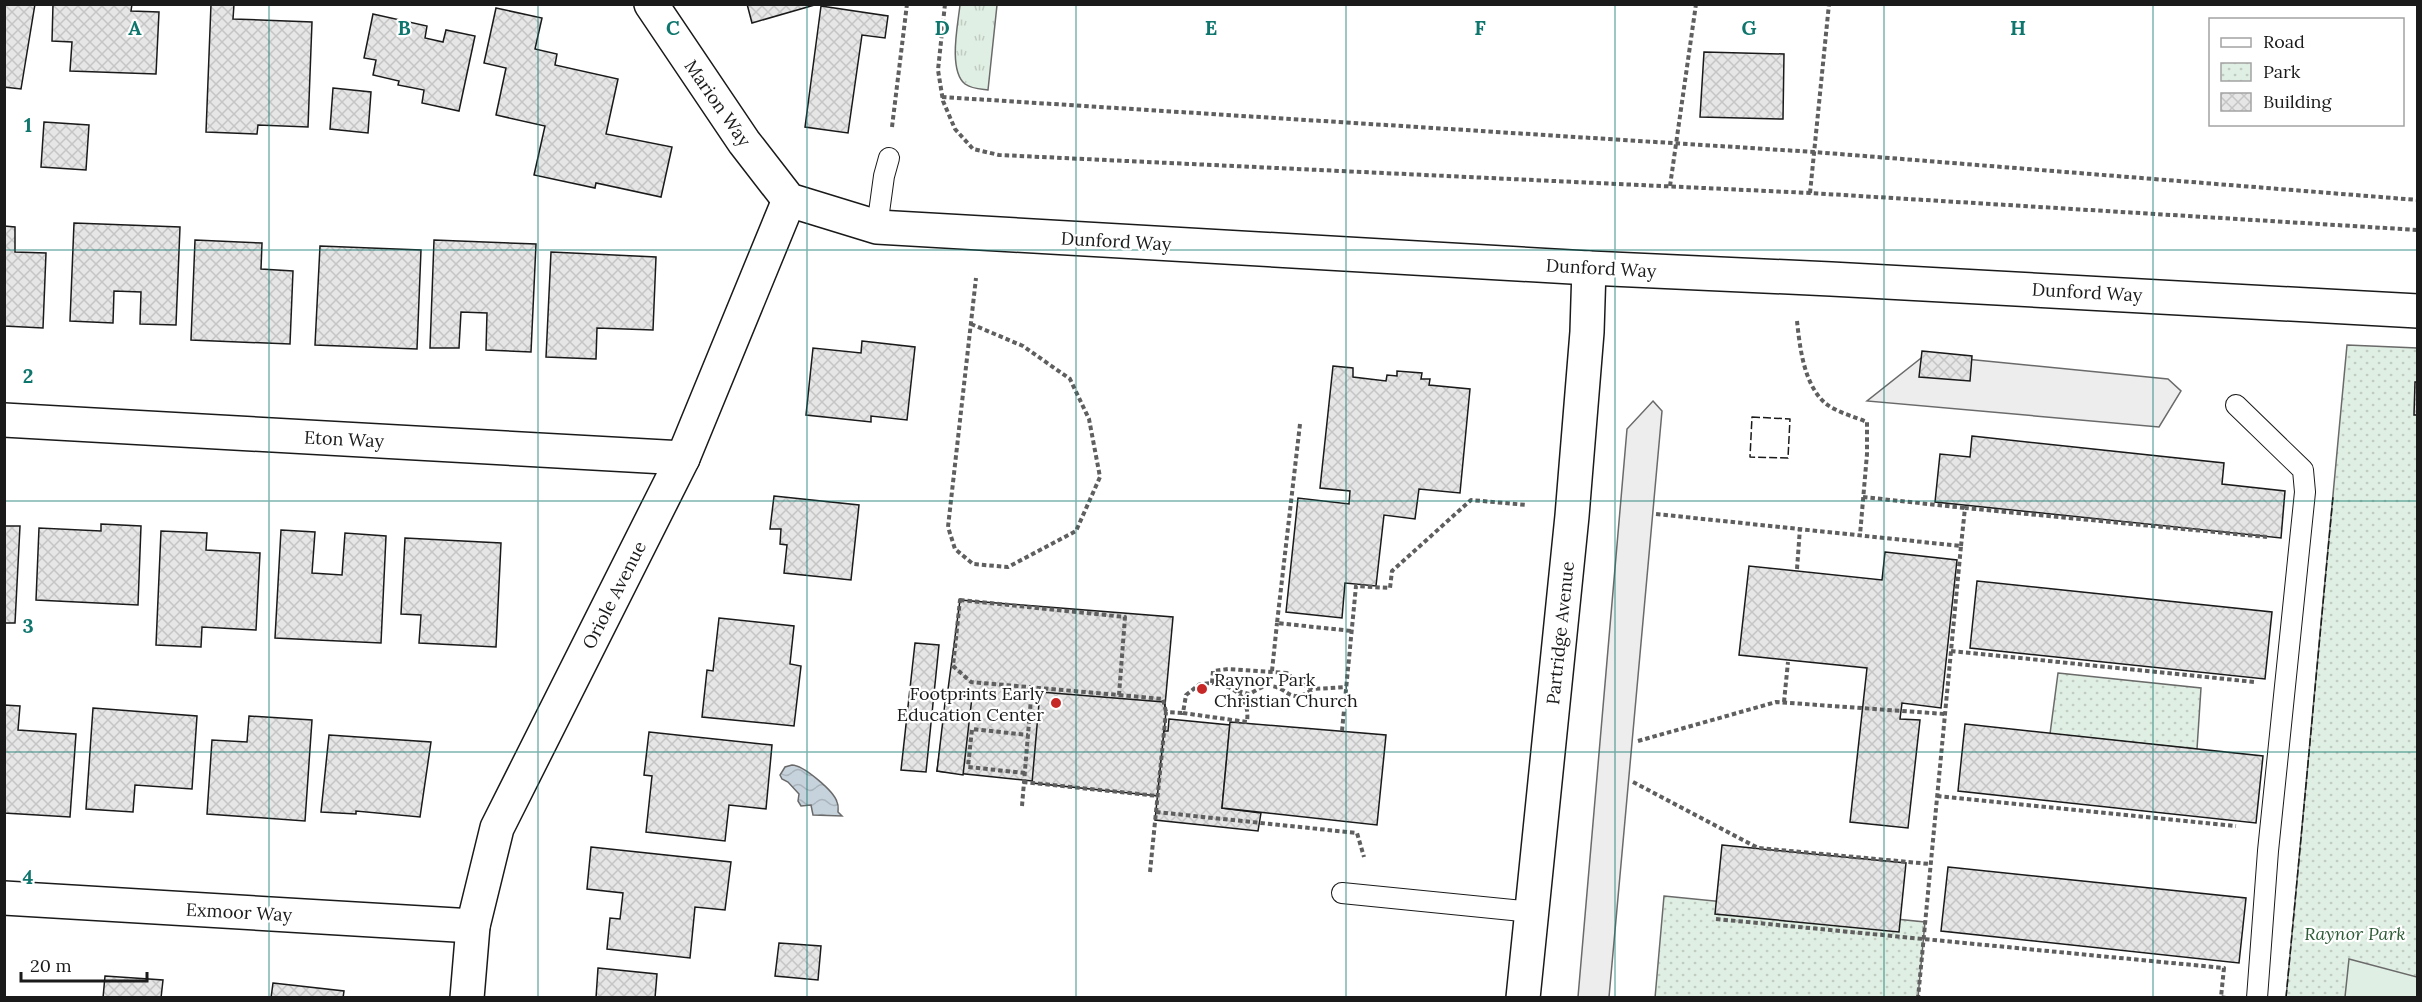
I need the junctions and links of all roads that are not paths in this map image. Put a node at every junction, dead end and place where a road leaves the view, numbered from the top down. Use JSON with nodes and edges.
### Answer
{"nodes":[{"id":1,"x":651,"y":4,"type":"edge"},
{"id":2,"x":889,"y":158,"type":"road end"},
{"id":3,"x":789,"y":200,"type":"junction"},
{"id":4,"x":877,"y":227,"type":"junction"},
{"id":5,"x":1589,"y":268,"type":"junction"},
{"id":6,"x":2418,"y":311,"type":"edge"},
{"id":7,"x":2236,"y":405,"type":"dead end"},
{"id":8,"x":4,"y":420,"type":"edge"},
{"id":9,"x":683,"y":458,"type":"junction"},
{"id":10,"x":1342,"y":893,"type":"dead end"},
{"id":11,"x":4,"y":898,"type":"edge"},
{"id":12,"x":1532,"y":912,"type":"junction"},
{"id":13,"x":473,"y":926,"type":"junction"},
{"id":14,"x":467,"y":998,"type":"edge"},
{"id":15,"x":1523,"y":998,"type":"edge"},
{"id":16,"x":2257,"y":998,"type":"edge"}],
"edges":[{"from":1,"to":3,"type":"street","name":"Marion Way"},
{"from":2,"to":4,"type":"lane"},
{"from":3,"to":4,"type":"street","name":"Dunford Way"},
{"from":3,"to":9,"type":"street","name":"Oriole Avenue"},
{"from":4,"to":5,"type":"street","name":"Dunford Way"},
{"from":5,"to":6,"type":"street","name":"Dunford Way"},
{"from":5,"to":12,"type":"street","name":"Partridge Avenue"},
{"from":7,"to":16,"type":"lane"},
{"from":8,"to":9,"type":"street","name":"Eton Way"},
{"from":9,"to":13,"type":"street","name":"Oriole Avenue"},
{"from":10,"to":12,"type":"lane"},
{"from":11,"to":13,"type":"street","name":"Exmoor Way"},
{"from":12,"to":15,"type":"street","name":"Partridge Avenue"},
{"from":13,"to":14,"type":"street","name":"Oriole Avenue"}]}
